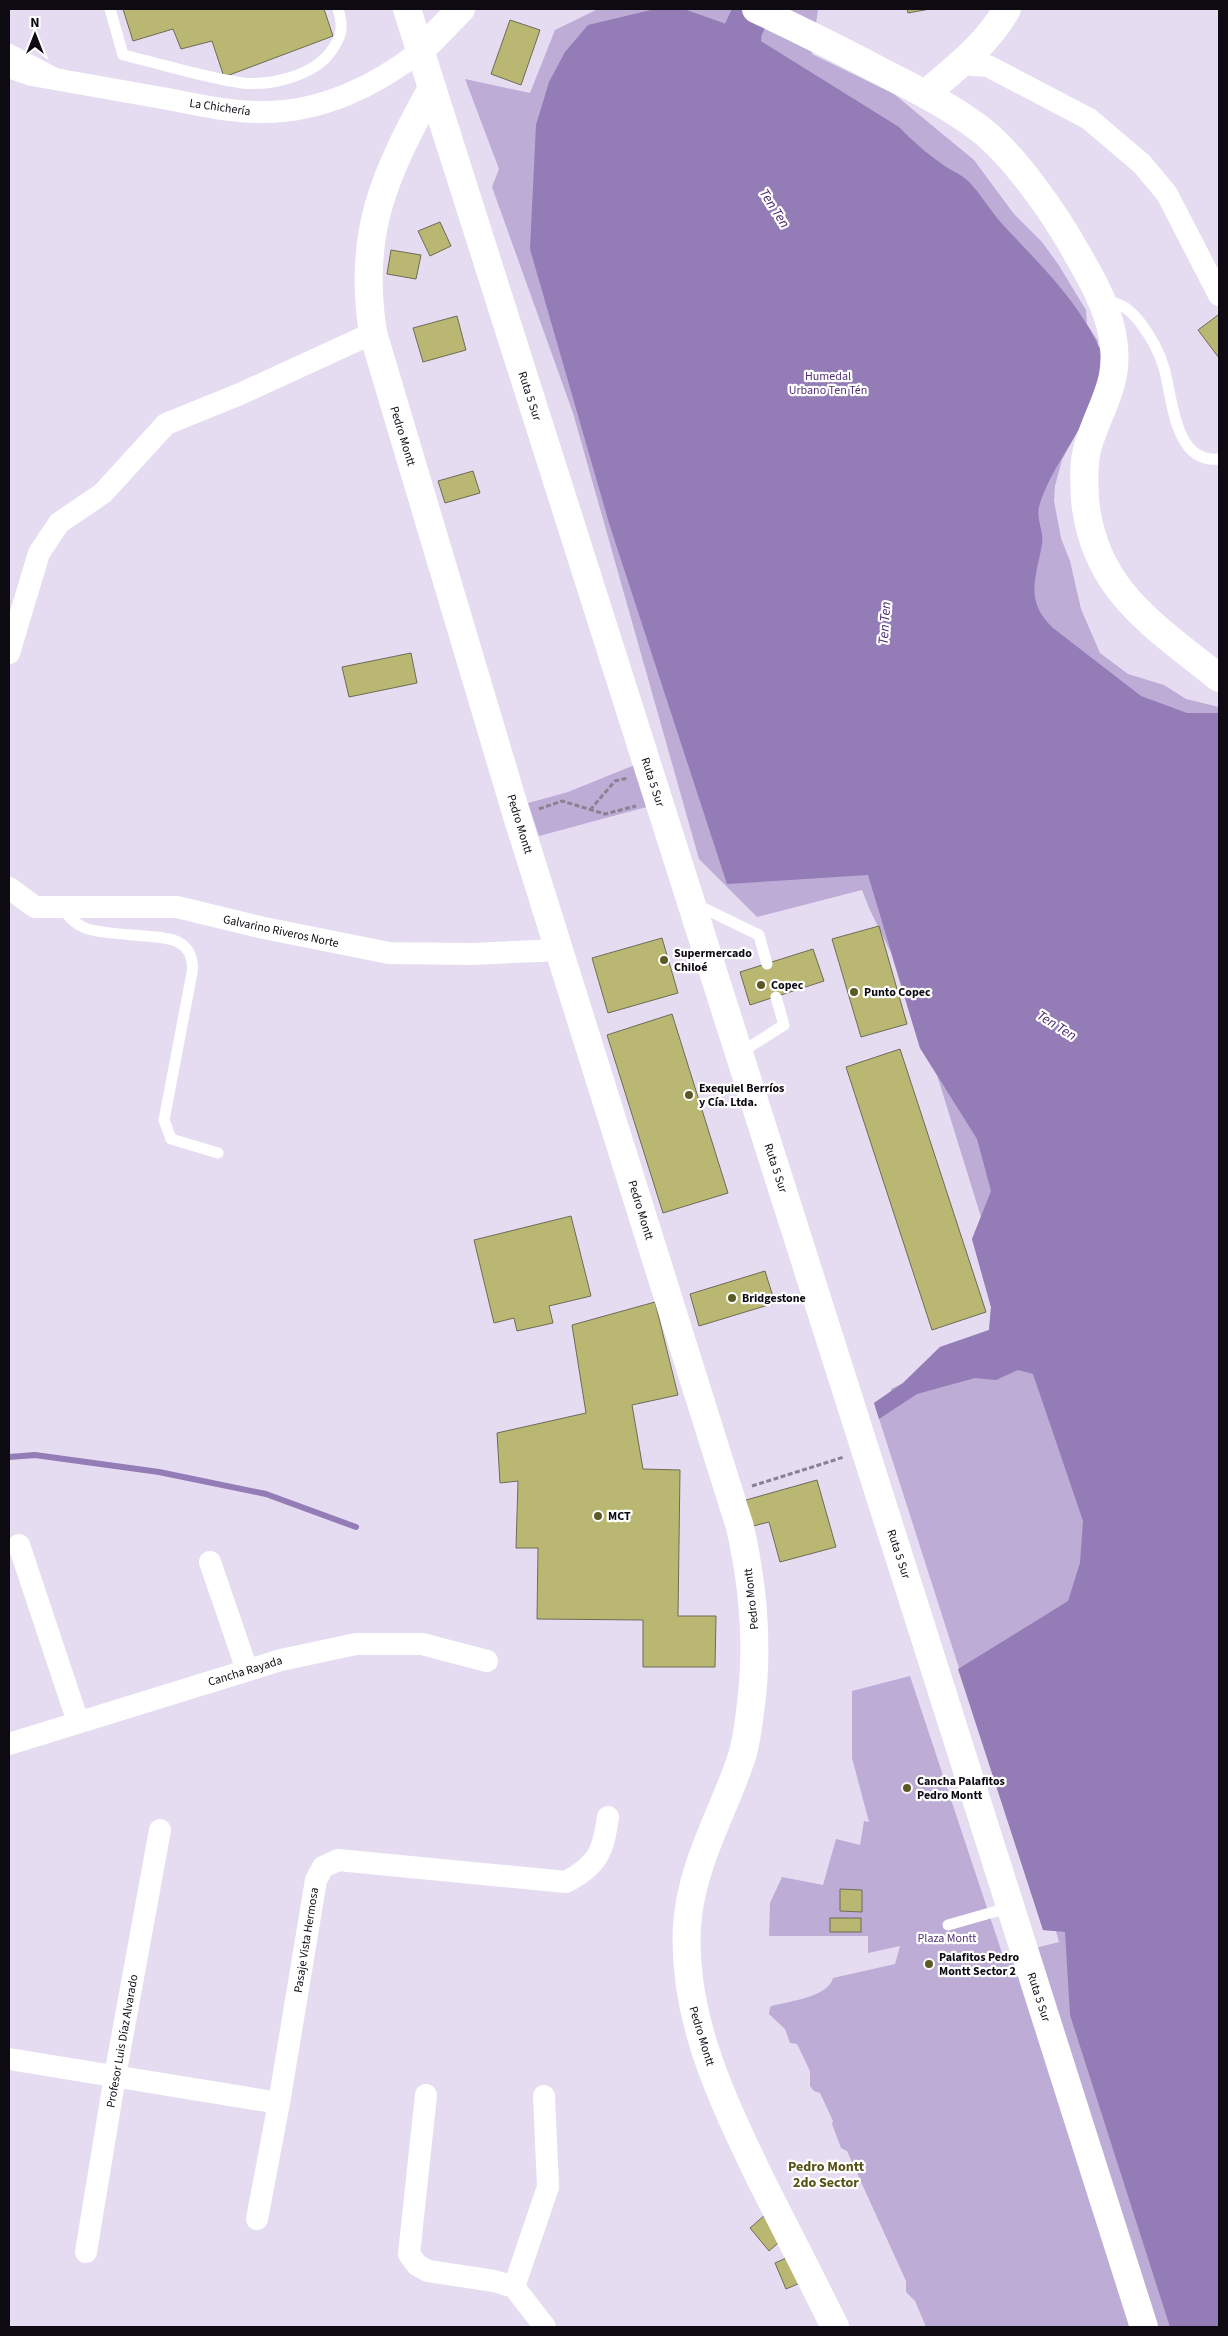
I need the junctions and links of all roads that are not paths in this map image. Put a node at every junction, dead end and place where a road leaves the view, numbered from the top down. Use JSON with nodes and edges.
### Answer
{"nodes":[{"id":1,"x":110,"y":9,"type":"edge"},
{"id":2,"x":338,"y":9,"type":"edge"},
{"id":3,"x":407,"y":9,"type":"edge"},
{"id":4,"x":461,"y":9,"type":"edge"},
{"id":5,"x":756,"y":9,"type":"edge"},
{"id":6,"x":1007,"y":9,"type":"edge"},
{"id":7,"x":9,"y":49,"type":"edge"},
{"id":8,"x":420,"y":51,"type":"junction"},
{"id":9,"x":961,"y":64,"type":"junction"},
{"id":10,"x":9,"y":68,"type":"edge"},
{"id":11,"x":67,"y":81,"type":"junction"},
{"id":12,"x":432,"y":88,"type":"junction"},
{"id":13,"x":925,"y":94,"type":"junction"},
{"id":14,"x":1219,"y":294,"type":"edge"},
{"id":15,"x":1102,"y":302,"type":"junction"},
{"id":16,"x":373,"y":333,"type":"junction"},
{"id":17,"x":1219,"y":459,"type":"edge"},
{"id":18,"x":9,"y":653,"type":"edge"},
{"id":19,"x":1219,"y":678,"type":"edge"},
{"id":20,"x":9,"y":888,"type":"edge"},
{"id":21,"x":692,"y":902,"type":"junction"},
{"id":22,"x":62,"y":908,"type":"junction"},
{"id":23,"x":560,"y":950,"type":"junction"},
{"id":24,"x":767,"y":964,"type":"dead end"},
{"id":25,"x":776,"y":996,"type":"dead end"},
{"id":26,"x":740,"y":1053,"type":"junction"},
{"id":27,"x":218,"y":1153,"type":"dead end"},
{"id":28,"x":19,"y":1545,"type":"dead end"},
{"id":29,"x":210,"y":1562,"type":"dead end"},
{"id":30,"x":487,"y":1661,"type":"dead end"},
{"id":31,"x":247,"y":1670,"type":"junction"},
{"id":32,"x":78,"y":1722,"type":"junction"},
{"id":33,"x":9,"y":1744,"type":"edge"},
{"id":34,"x":608,"y":1817,"type":"dead end"},
{"id":35,"x":160,"y":1830,"type":"dead end"},
{"id":36,"x":1011,"y":1907,"type":"junction"},
{"id":37,"x":948,"y":1925,"type":"dead end"},
{"id":38,"x":9,"y":2059,"type":"edge"},
{"id":39,"x":115,"y":2076,"type":"junction"},
{"id":40,"x":426,"y":2095,"type":"dead end"},
{"id":41,"x":544,"y":2096,"type":"dead end"},
{"id":42,"x":279,"y":2103,"type":"junction"},
{"id":43,"x":257,"y":2220,"type":"dead end"},
{"id":44,"x":86,"y":2252,"type":"dead end"},
{"id":45,"x":514,"y":2287,"type":"junction"},
{"id":46,"x":545,"y":2327,"type":"edge"},
{"id":47,"x":835,"y":2327,"type":"edge"},
{"id":48,"x":1144,"y":2327,"type":"edge"}],
"edges":[{"from":1,"to":2,"type":"lane"},
{"from":3,"to":8,"type":"main road","name":"Ruta 5 Sur"},
{"from":4,"to":8,"type":"main road"},
{"from":5,"to":13,"type":"main road"},
{"from":6,"to":9,"type":"main road"},
{"from":7,"to":11,"type":"lane"},
{"from":8,"to":11,"type":"street","name":"La Chichería"},
{"from":8,"to":12,"type":"main road","name":"Ruta 5 Sur"},
{"from":9,"to":13,"type":"main road"},
{"from":9,"to":14,"type":"street"},
{"from":10,"to":11,"type":"street","name":"La Chichería"},
{"from":12,"to":16,"type":"main road","name":"Pedro Montt"},
{"from":12,"to":21,"type":"main road","name":"Ruta 5 Sur"},
{"from":13,"to":15,"type":"main road"},
{"from":15,"to":17,"type":"lane"},
{"from":15,"to":19,"type":"main road"},
{"from":16,"to":18,"type":"street"},
{"from":16,"to":23,"type":"main road","name":"Pedro Montt"},
{"from":20,"to":22,"type":"street","name":"Galvarino Riveros Norte"},
{"from":21,"to":24,"type":"lane"},
{"from":21,"to":26,"type":"main road","name":"Ruta 5 Sur"},
{"from":22,"to":23,"type":"street","name":"Galvarino Riveros Norte"},
{"from":22,"to":27,"type":"lane"},
{"from":23,"to":47,"type":"main road","name":"Pedro Montt"},
{"from":25,"to":26,"type":"lane"},
{"from":26,"to":36,"type":"main road","name":"Ruta 5 Sur"},
{"from":28,"to":32,"type":"street"},
{"from":29,"to":31,"type":"street"},
{"from":30,"to":31,"type":"street","name":"Cancha Rayada"},
{"from":31,"to":32,"type":"street","name":"Cancha Rayada"},
{"from":32,"to":33,"type":"street","name":"Cancha Rayada"},
{"from":34,"to":42,"type":"street","name":"Pasaje Vista Hermosa"},
{"from":35,"to":39,"type":"street","name":"Profesor Luis Díaz Alvarado"},
{"from":36,"to":37,"type":"lane"},
{"from":36,"to":48,"type":"main road","name":"Ruta 5 Sur"},
{"from":38,"to":39,"type":"street"},
{"from":39,"to":42,"type":"street"},
{"from":39,"to":44,"type":"street","name":"Profesor Luis Díaz Alvarado"},
{"from":40,"to":45,"type":"street"},
{"from":41,"to":45,"type":"street"},
{"from":42,"to":43,"type":"street","name":"Pasaje Vista Hermosa"},
{"from":45,"to":46,"type":"street"}]}
